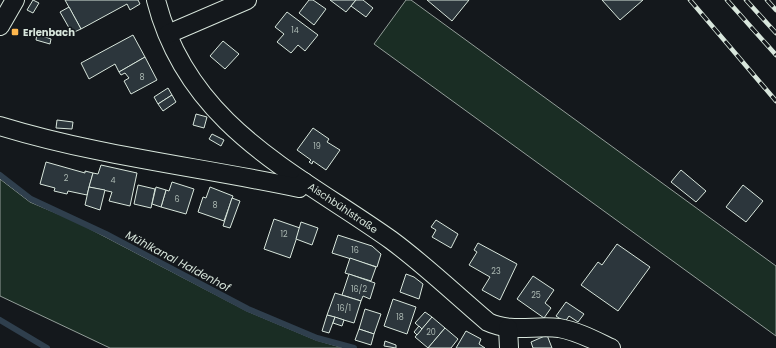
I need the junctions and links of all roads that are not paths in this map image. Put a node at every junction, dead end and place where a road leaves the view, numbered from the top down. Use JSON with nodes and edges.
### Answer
{"nodes":[{"id":1,"x":15,"y":0,"type":"edge"},
{"id":2,"x":156,"y":0,"type":"edge"},
{"id":3,"x":247,"y":0,"type":"edge"},
{"id":4,"x":0,"y":26,"type":"edge"},
{"id":5,"x":168,"y":34,"type":"junction"},
{"id":6,"x":0,"y":126,"type":"edge"},
{"id":7,"x":304,"y":182,"type":"junction"},
{"id":8,"x":508,"y":328,"type":"junction"},
{"id":9,"x":509,"y":348,"type":"edge"},
{"id":10,"x":611,"y":348,"type":"edge"}],
"edges":[{"from":1,"to":4,"type":"street"},
{"from":2,"to":5,"type":"street"},
{"from":3,"to":5,"type":"street"},
{"from":5,"to":7,"type":"street"},
{"from":6,"to":7,"type":"street","name":"Aischbühlstraße"},
{"from":7,"to":8,"type":"street","name":"Aischbühlstraße"},
{"from":8,"to":9,"type":"street"},
{"from":8,"to":10,"type":"street","name":"Aischbühlstraße"}]}
